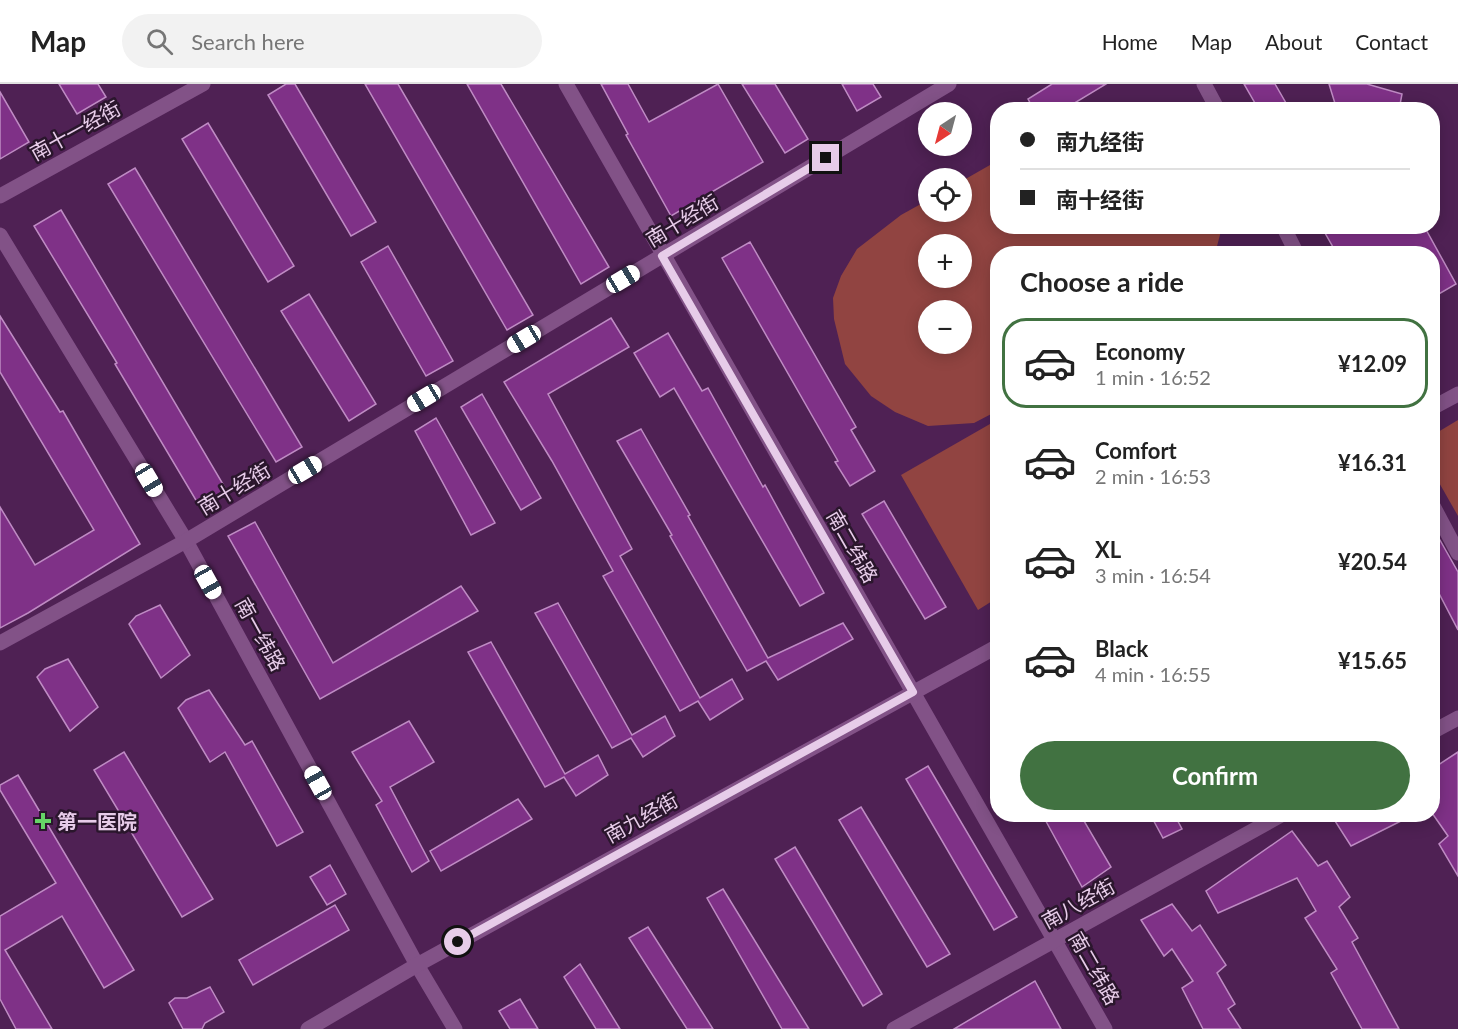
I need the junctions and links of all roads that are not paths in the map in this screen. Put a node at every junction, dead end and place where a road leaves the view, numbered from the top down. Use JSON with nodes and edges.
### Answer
{"nodes":[{"id":1,"x":203,"y":84,"type":"edge"},
{"id":2,"x":566,"y":84,"type":"edge"},
{"id":3,"x":948,"y":84,"type":"edge"},
{"id":4,"x":1204,"y":84,"type":"edge"},
{"id":5,"x":1214,"y":102,"type":"edge"},
{"id":6,"x":0,"y":196,"type":"edge"},
{"id":7,"x":0,"y":235,"type":"edge"},
{"id":8,"x":662,"y":256,"type":"junction"},
{"id":9,"x":1458,"y":394,"type":"edge"},
{"id":10,"x":1440,"y":404,"type":"edge"},
{"id":11,"x":1440,"y":519,"type":"edge"},
{"id":12,"x":186,"y":541,"type":"junction"},
{"id":13,"x":1458,"y":553,"type":"edge"},
{"id":14,"x":0,"y":643,"type":"edge"},
{"id":15,"x":990,"y":650,"type":"edge"},
{"id":16,"x":913,"y":692,"type":"junction"},
{"id":17,"x":1458,"y":718,"type":"edge"},
{"id":18,"x":1440,"y":728,"type":"edge"},
{"id":19,"x":1268,"y":822,"type":"edge"},
{"id":20,"x":1054,"y":940,"type":"junction"},
{"id":21,"x":417,"y":965,"type":"junction"},
{"id":22,"x":308,"y":1029,"type":"edge"},
{"id":23,"x":455,"y":1029,"type":"edge"},
{"id":24,"x":894,"y":1029,"type":"edge"},
{"id":25,"x":1105,"y":1029,"type":"edge"}],
"edges":[{"from":1,"to":6,"type":"street","name":"南十一经街"},
{"from":2,"to":8,"type":"street","name":"南二纬路"},
{"from":3,"to":8,"type":"street","name":"南十经街"},
{"from":4,"to":5,"type":"street"},
{"from":7,"to":12,"type":"street","name":"南一纬路"},
{"from":8,"to":12,"type":"street","name":"南十经街"},
{"from":8,"to":16,"type":"street","name":"南二纬路"},
{"from":9,"to":10,"type":"street"},
{"from":11,"to":13,"type":"street"},
{"from":12,"to":14,"type":"street","name":"南十经街"},
{"from":12,"to":21,"type":"street","name":"南一纬路"},
{"from":15,"to":16,"type":"street","name":"南九经街"},
{"from":16,"to":20,"type":"street","name":"南二纬路"},
{"from":16,"to":21,"type":"street","name":"南九经街"},
{"from":17,"to":18,"type":"street"},
{"from":19,"to":20,"type":"street","name":"南八经街"},
{"from":20,"to":24,"type":"street","name":"南八经街"},
{"from":20,"to":25,"type":"street","name":"南二纬路"},
{"from":21,"to":22,"type":"street","name":"南九经街"},
{"from":21,"to":23,"type":"street","name":"南一纬路"}]}
